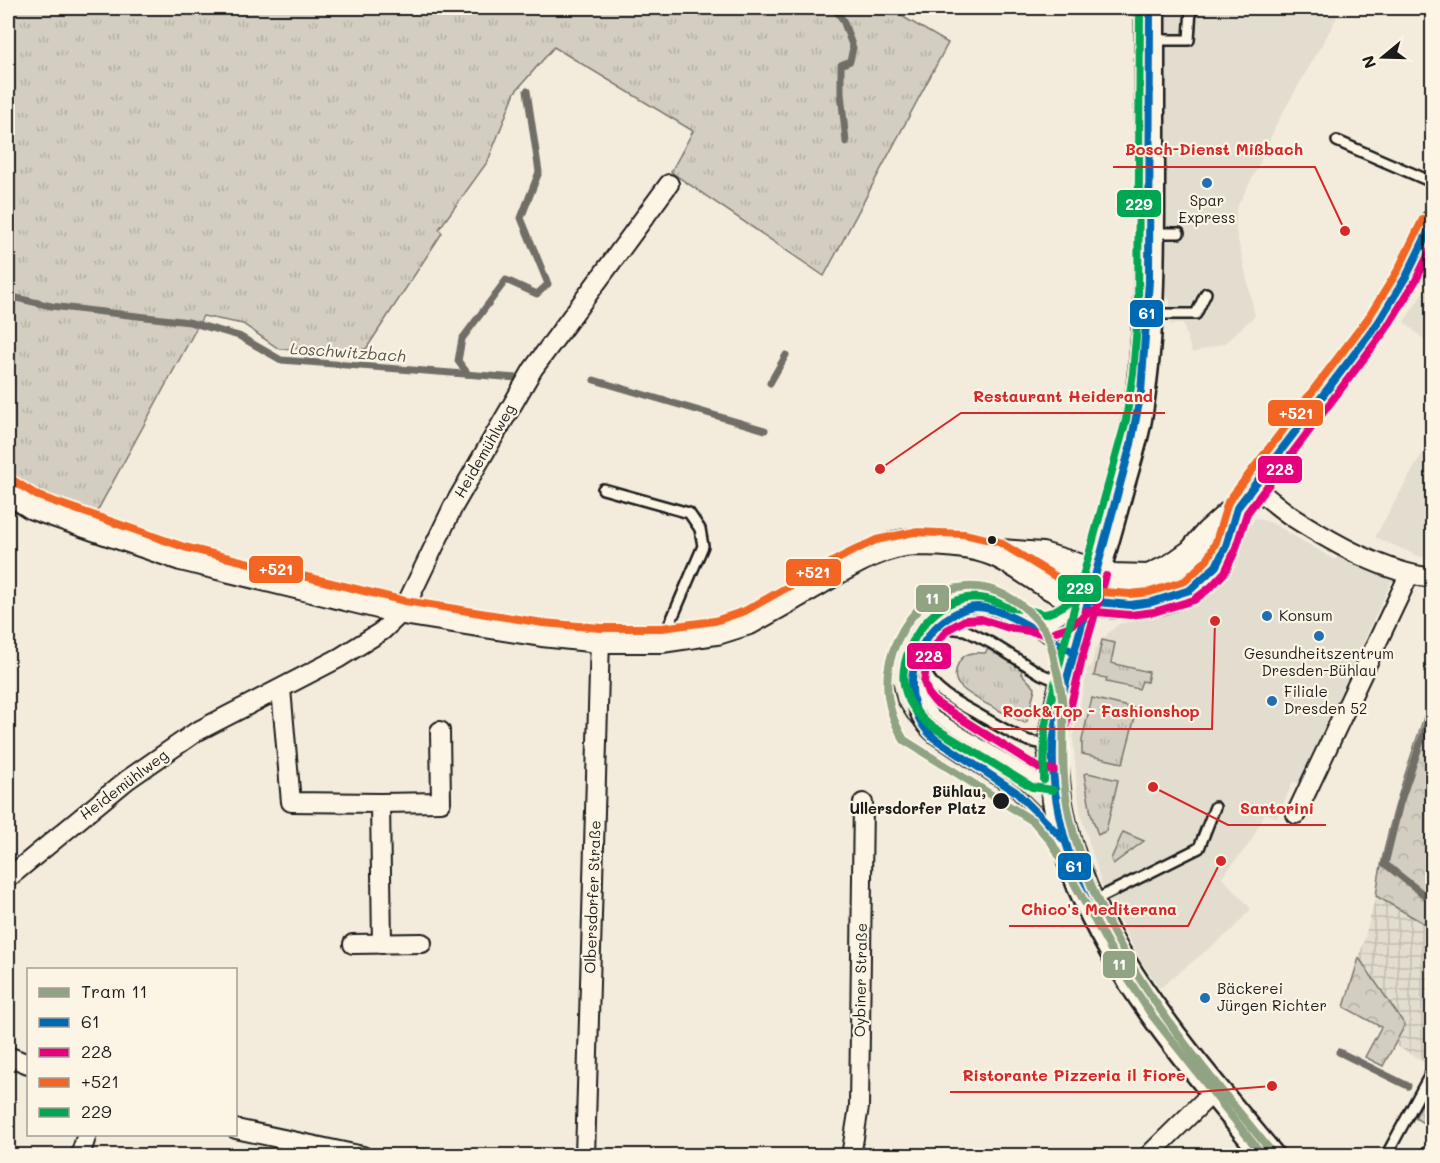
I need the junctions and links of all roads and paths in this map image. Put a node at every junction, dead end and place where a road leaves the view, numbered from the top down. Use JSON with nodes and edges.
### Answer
{"nodes":[{"id":1,"x":1150,"y":8,"type":"edge"},
{"id":2,"x":1191,"y":8,"type":"edge"},
{"id":3,"x":1150,"y":39,"type":"junction"},
{"id":4,"x":1337,"y":141,"type":"dead end"},
{"id":5,"x":1432,"y":182,"type":"edge"},
{"id":6,"x":669,"y":184,"type":"dead end"},
{"id":7,"x":1432,"y":224,"type":"edge"},
{"id":8,"x":1150,"y":233,"type":"junction"},
{"id":9,"x":1179,"y":233,"type":"dead end"},
{"id":10,"x":1206,"y":293,"type":"dead end"},
{"id":11,"x":1148,"y":314,"type":"junction"},
{"id":12,"x":1254,"y":487,"type":"junction"},
{"id":13,"x":603,"y":489,"type":"dead end"},
{"id":14,"x":8,"y":490,"type":"edge"},
{"id":15,"x":1217,"y":540,"type":"junction"},
{"id":16,"x":995,"y":552,"type":"junction"},
{"id":17,"x":1096,"y":573,"type":"junction"},
{"id":18,"x":1409,"y":575,"type":"junction"},
{"id":19,"x":1432,"y":578,"type":"edge"},
{"id":20,"x":1087,"y":601,"type":"junction"},
{"id":21,"x":403,"y":611,"type":"junction"},
{"id":22,"x":1012,"y":618,"type":"junction"},
{"id":23,"x":936,"y":627,"type":"junction"},
{"id":24,"x":600,"y":639,"type":"junction"},
{"id":25,"x":663,"y":639,"type":"junction"},
{"id":26,"x":922,"y":646,"type":"junction"},
{"id":27,"x":1073,"y":652,"type":"junction"},
{"id":28,"x":913,"y":676,"type":"junction"},
{"id":29,"x":1066,"y":684,"type":"junction"},
{"id":30,"x":281,"y":689,"type":"junction"},
{"id":31,"x":440,"y":731,"type":"dead end"},
{"id":32,"x":1053,"y":745,"type":"junction"},
{"id":33,"x":1054,"y":780,"type":"junction"},
{"id":34,"x":380,"y":803,"type":"junction"},
{"id":35,"x":863,"y":803,"type":"dead end"},
{"id":36,"x":1215,"y":807,"type":"dead end"},
{"id":37,"x":1296,"y":814,"type":"dead end"},
{"id":38,"x":1066,"y":842,"type":"junction"},
{"id":39,"x":8,"y":878,"type":"edge"},
{"id":40,"x":1089,"y":903,"type":"junction"},
{"id":41,"x":422,"y":943,"type":"dead end"},
{"id":42,"x":353,"y":944,"type":"dead end"},
{"id":43,"x":382,"y":944,"type":"junction"},
{"id":44,"x":8,"y":1056,"type":"edge"},
{"id":45,"x":27,"y":1064,"type":"edge"},
{"id":46,"x":1432,"y":1071,"type":"edge"},
{"id":47,"x":1215,"y":1090,"type":"junction"},
{"id":48,"x":237,"y":1130,"type":"edge"},
{"id":49,"x":86,"y":1136,"type":"edge"},
{"id":50,"x":80,"y":1155,"type":"edge"},
{"id":51,"x":363,"y":1155,"type":"edge"},
{"id":52,"x":585,"y":1155,"type":"edge"},
{"id":53,"x":851,"y":1155,"type":"edge"},
{"id":54,"x":1148,"y":1155,"type":"edge"},
{"id":55,"x":1269,"y":1155,"type":"edge"},
{"id":56,"x":1386,"y":1155,"type":"edge"}],
"edges":[{"from":1,"to":3,"type":"main road"},
{"from":2,"to":3,"type":"lane"},
{"from":3,"to":8,"type":"main road"},
{"from":4,"to":5,"type":"lane"},
{"from":6,"to":21,"type":"street","name":"Heidemühlweg"},
{"from":7,"to":12,"type":"main road"},
{"from":8,"to":9,"type":"lane"},
{"from":8,"to":11,"type":"main road"},
{"from":10,"to":11,"type":"lane"},
{"from":11,"to":17,"type":"main road"},
{"from":12,"to":15,"type":"main road"},
{"from":12,"to":18,"type":"street"},
{"from":13,"to":25,"type":"lane"},
{"from":14,"to":21,"type":"main road"},
{"from":15,"to":17,"type":"main road"},
{"from":15,"to":20,"type":"main road"},
{"from":16,"to":17,"type":"main road"},
{"from":16,"to":20,"type":"main road"},
{"from":16,"to":25,"type":"main road"},
{"from":17,"to":20,"type":"main road"},
{"from":18,"to":19,"type":"street"},
{"from":18,"to":37,"type":"street"},
{"from":20,"to":22,"type":"lane"},
{"from":20,"to":27,"type":"main road"},
{"from":21,"to":24,"type":"main road"},
{"from":21,"to":30,"type":"street","name":"Heidemühlweg"},
{"from":22,"to":23,"type":"lane"},
{"from":22,"to":27,"type":"lane"},
{"from":23,"to":26,"type":"lane"},
{"from":23,"to":29,"type":"lane"},
{"from":24,"to":25,"type":"main road"},
{"from":24,"to":52,"type":"street","name":"Olbersdorfer Straße"},
{"from":26,"to":28,"type":"lane"},
{"from":26,"to":32,"type":"lane"},
{"from":27,"to":29,"type":"main road"},
{"from":28,"to":33,"type":"lane"},
{"from":28,"to":38,"type":"lane"},
{"from":29,"to":32,"type":"main road"},
{"from":30,"to":34,"type":"street"},
{"from":30,"to":39,"type":"street","name":"Heidemühlweg"},
{"from":31,"to":34,"type":"street"},
{"from":32,"to":33,"type":"main road"},
{"from":33,"to":38,"type":"main road"},
{"from":34,"to":43,"type":"street"},
{"from":35,"to":53,"type":"street","name":"Oybiner Straße"},
{"from":36,"to":40,"type":"lane"},
{"from":38,"to":40,"type":"main road"},
{"from":40,"to":47,"type":"main road"},
{"from":41,"to":43,"type":"street"},
{"from":42,"to":43,"type":"street"},
{"from":44,"to":45,"type":"street"},
{"from":46,"to":56,"type":"lane"},
{"from":47,"to":54,"type":"street"},
{"from":47,"to":55,"type":"main road"},
{"from":48,"to":51,"type":"street"},
{"from":49,"to":50,"type":"street"}]}
